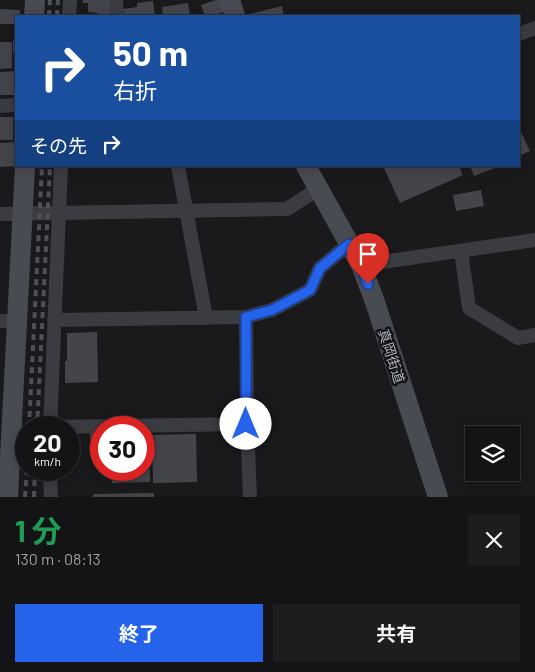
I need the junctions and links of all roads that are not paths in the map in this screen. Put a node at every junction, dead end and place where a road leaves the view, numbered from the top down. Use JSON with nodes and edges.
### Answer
{"nodes":[{"id":1,"x":24,"y":0,"type":"edge"},
{"id":2,"x":35,"y":0,"type":"edge"},
{"id":3,"x":70,"y":0,"type":"edge"},
{"id":4,"x":116,"y":0,"type":"edge"},
{"id":5,"x":230,"y":0,"type":"edge"},
{"id":6,"x":34,"y":15,"type":"edge"},
{"id":7,"x":69,"y":15,"type":"edge"},
{"id":8,"x":117,"y":15,"type":"edge"},
{"id":9,"x":235,"y":15,"type":"edge"},
{"id":10,"x":535,"y":28,"type":"edge"},
{"id":11,"x":520,"y":34,"type":"edge"},
{"id":12,"x":15,"y":105,"type":"edge"},
{"id":13,"x":0,"y":106,"type":"edge"},
{"id":14,"x":25,"y":167,"type":"edge"},
{"id":15,"x":61,"y":167,"type":"edge"},
{"id":16,"x":178,"y":167,"type":"edge"},
{"id":17,"x":307,"y":167,"type":"edge"},
{"id":18,"x":318,"y":189,"type":"junction"},
{"id":19,"x":186,"y":211,"type":"junction"},
{"id":20,"x":0,"y":214,"type":"edge"},
{"id":21,"x":22,"y":214,"type":"junction"},
{"id":22,"x":59,"y":214,"type":"junction"},
{"id":23,"x":535,"y":240,"type":"edge"},
{"id":24,"x":349,"y":244,"type":"junction"},
{"id":25,"x":461,"y":251,"type":"junction"},
{"id":26,"x":361,"y":265,"type":"junction"},
{"id":27,"x":246,"y":317,"type":"junction"},
{"id":28,"x":206,"y":318,"type":"junction"},
{"id":29,"x":54,"y":320,"type":"junction"},
{"id":30,"x":8,"y":321,"type":"edge"},
{"id":31,"x":535,"y":335,"type":"edge"},
{"id":32,"x":50,"y":416,"type":"edge"},
{"id":33,"x":246,"y":424,"type":"junction"},
{"id":34,"x":80,"y":427,"type":"edge"},
{"id":35,"x":5,"y":428,"type":"edge"},
{"id":36,"x":50,"y":481,"type":"edge"},
{"id":37,"x":8,"y":497,"type":"edge"},
{"id":38,"x":51,"y":497,"type":"edge"},
{"id":39,"x":250,"y":497,"type":"edge"},
{"id":40,"x":438,"y":497,"type":"edge"}],
"edges":[{"from":1,"to":2,"type":"street"},
{"from":2,"to":6,"type":"street"},
{"from":3,"to":7,"type":"street"},
{"from":4,"to":8,"type":"street"},
{"from":5,"to":9,"type":"street"},
{"from":10,"to":11,"type":"street"},
{"from":12,"to":13,"type":"street"},
{"from":14,"to":21,"type":"street"},
{"from":15,"to":22,"type":"street"},
{"from":16,"to":19,"type":"street"},
{"from":17,"to":18,"type":"street","name":"真岡街道"},
{"from":18,"to":19,"type":"street"},
{"from":18,"to":24,"type":"street","name":"真岡街道"},
{"from":19,"to":22,"type":"street"},
{"from":19,"to":28,"type":"street"},
{"from":20,"to":21,"type":"street"},
{"from":21,"to":22,"type":"street"},
{"from":21,"to":30,"type":"street"},
{"from":22,"to":29,"type":"street"},
{"from":23,"to":25,"type":"street"},
{"from":24,"to":26,"type":"street","name":"真岡街道"},
{"from":24,"to":27,"type":"street"},
{"from":25,"to":26,"type":"street"},
{"from":25,"to":31,"type":"street"},
{"from":26,"to":40,"type":"street","name":"真岡街道"},
{"from":27,"to":28,"type":"street"},
{"from":27,"to":33,"type":"street"},
{"from":28,"to":29,"type":"street"},
{"from":29,"to":32,"type":"street"},
{"from":30,"to":35,"type":"street"},
{"from":33,"to":34,"type":"street"},
{"from":33,"to":39,"type":"street"},
{"from":35,"to":37,"type":"street"},
{"from":36,"to":38,"type":"street"}]}
